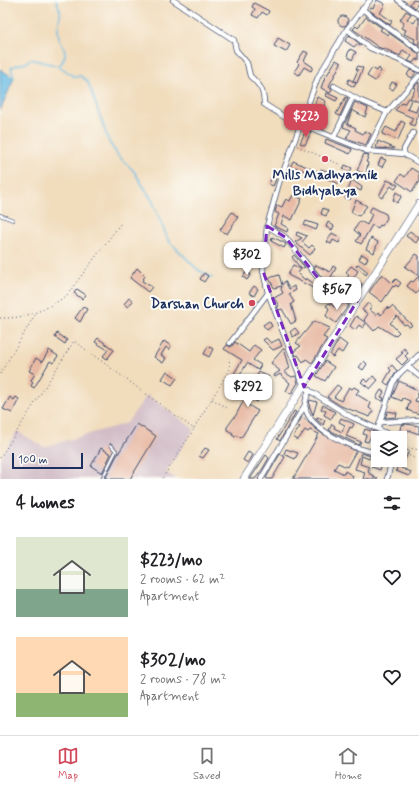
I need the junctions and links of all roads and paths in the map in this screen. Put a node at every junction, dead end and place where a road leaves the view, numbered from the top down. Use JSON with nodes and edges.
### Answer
{"nodes":[{"id":1,"x":173,"y":0,"type":"edge"},
{"id":2,"x":370,"y":0,"type":"edge"},
{"id":3,"x":398,"y":0,"type":"edge"},
{"id":4,"x":362,"y":9,"type":"junction"},
{"id":5,"x":419,"y":15,"type":"edge"},
{"id":6,"x":347,"y":29,"type":"junction"},
{"id":7,"x":419,"y":50,"type":"edge"},
{"id":8,"x":419,"y":70,"type":"edge"},
{"id":9,"x":419,"y":76,"type":"edge"},
{"id":10,"x":334,"y":86,"type":"dead end"},
{"id":11,"x":353,"y":97,"type":"junction"},
{"id":12,"x":387,"y":112,"type":"junction"},
{"id":13,"x":300,"y":123,"type":"junction"},
{"id":14,"x":413,"y":133,"type":"dead end"},
{"id":15,"x":334,"y":137,"type":"junction"},
{"id":16,"x":293,"y":144,"type":"junction"},
{"id":17,"x":367,"y":151,"type":"junction"},
{"id":18,"x":404,"y":154,"type":"junction"},
{"id":19,"x":419,"y":163,"type":"edge"},
{"id":20,"x":341,"y":165,"type":"dead end"},
{"id":21,"x":418,"y":209,"type":"edge"},
{"id":22,"x":0,"y":215,"type":"edge"},
{"id":23,"x":13,"y":220,"type":"dead end"},
{"id":24,"x":121,"y":222,"type":"dead end"},
{"id":25,"x":267,"y":226,"type":"junction"},
{"id":26,"x":268,"y":293,"type":"junction"},
{"id":27,"x":360,"y":298,"type":"junction"},
{"id":28,"x":36,"y":313,"type":"junction"},
{"id":29,"x":0,"y":318,"type":"edge"},
{"id":30,"x":230,"y":344,"type":"dead end"},
{"id":31,"x":419,"y":356,"type":"edge"},
{"id":32,"x":229,"y":358,"type":"dead end"},
{"id":33,"x":407,"y":366,"type":"junction"},
{"id":34,"x":0,"y":374,"type":"edge"},
{"id":35,"x":419,"y":376,"type":"edge"},
{"id":36,"x":306,"y":389,"type":"junction"},
{"id":37,"x":212,"y":399,"type":"junction"},
{"id":38,"x":305,"y":405,"type":"junction"},
{"id":39,"x":229,"y":409,"type":"dead end"},
{"id":40,"x":419,"y":420,"type":"edge"},
{"id":41,"x":380,"y":422,"type":"junction"},
{"id":42,"x":194,"y":428,"type":"junction"},
{"id":43,"x":378,"y":428,"type":"junction"},
{"id":44,"x":384,"y":431,"type":"edge"},
{"id":45,"x":111,"y":445,"type":"dead end"},
{"id":46,"x":407,"y":447,"type":"edge"},
{"id":47,"x":419,"y":450,"type":"edge"},
{"id":48,"x":371,"y":453,"type":"edge"},
{"id":49,"x":407,"y":454,"type":"edge"},
{"id":50,"x":0,"y":458,"type":"edge"},
{"id":51,"x":414,"y":458,"type":"dead end"},
{"id":52,"x":371,"y":464,"type":"edge"},
{"id":53,"x":390,"y":467,"type":"edge"},
{"id":54,"x":102,"y":479,"type":"edge"},
{"id":55,"x":162,"y":479,"type":"edge"},
{"id":56,"x":244,"y":479,"type":"edge"},
{"id":57,"x":260,"y":479,"type":"edge"},
{"id":58,"x":368,"y":479,"type":"edge"},
{"id":59,"x":387,"y":479,"type":"edge"}],
"edges":[{"from":1,"to":13,"type":"street"},
{"from":2,"to":4,"type":"street"},
{"from":3,"to":5,"type":"street"},
{"from":4,"to":6,"type":"street"},
{"from":4,"to":7,"type":"street"},
{"from":6,"to":8,"type":"street"},
{"from":6,"to":13,"type":"street"},
{"from":9,"to":12,"type":"street"},
{"from":10,"to":11,"type":"street"},
{"from":11,"to":12,"type":"street"},
{"from":11,"to":15,"type":"street"},
{"from":12,"to":17,"type":"street"},
{"from":13,"to":15,"type":"street"},
{"from":13,"to":16,"type":"street"},
{"from":14,"to":18,"type":"street"},
{"from":15,"to":17,"type":"street"},
{"from":16,"to":20,"type":"path"},
{"from":16,"to":25,"type":"street"},
{"from":17,"to":18,"type":"street"},
{"from":18,"to":19,"type":"street"},
{"from":21,"to":27,"type":"main road"},
{"from":22,"to":23,"type":"lane"},
{"from":24,"to":28,"type":"path"},
{"from":25,"to":26,"type":"street"},
{"from":25,"to":27,"type":"street"},
{"from":26,"to":30,"type":"street"},
{"from":26,"to":36,"type":"street"},
{"from":27,"to":36,"type":"main road"},
{"from":28,"to":29,"type":"path"},
{"from":28,"to":34,"type":"path"},
{"from":31,"to":33,"type":"street"},
{"from":32,"to":37,"type":"path"},
{"from":33,"to":35,"type":"street"},
{"from":33,"to":41,"type":"street"},
{"from":36,"to":38,"type":"street"},
{"from":36,"to":43,"type":"street"},
{"from":36,"to":56,"type":"main road"},
{"from":37,"to":39,"type":"path"},
{"from":37,"to":42,"type":"path"},
{"from":38,"to":48,"type":"street"},
{"from":38,"to":57,"type":"street"},
{"from":40,"to":41,"type":"street"},
{"from":41,"to":43,"type":"street"},
{"from":42,"to":50,"type":"path"},
{"from":42,"to":55,"type":"path"},
{"from":43,"to":44,"type":"street"},
{"from":45,"to":54,"type":"lane"},
{"from":46,"to":47,"type":"path"},
{"from":49,"to":51,"type":"path"},
{"from":52,"to":58,"type":"path"},
{"from":53,"to":59,"type":"street"}]}
